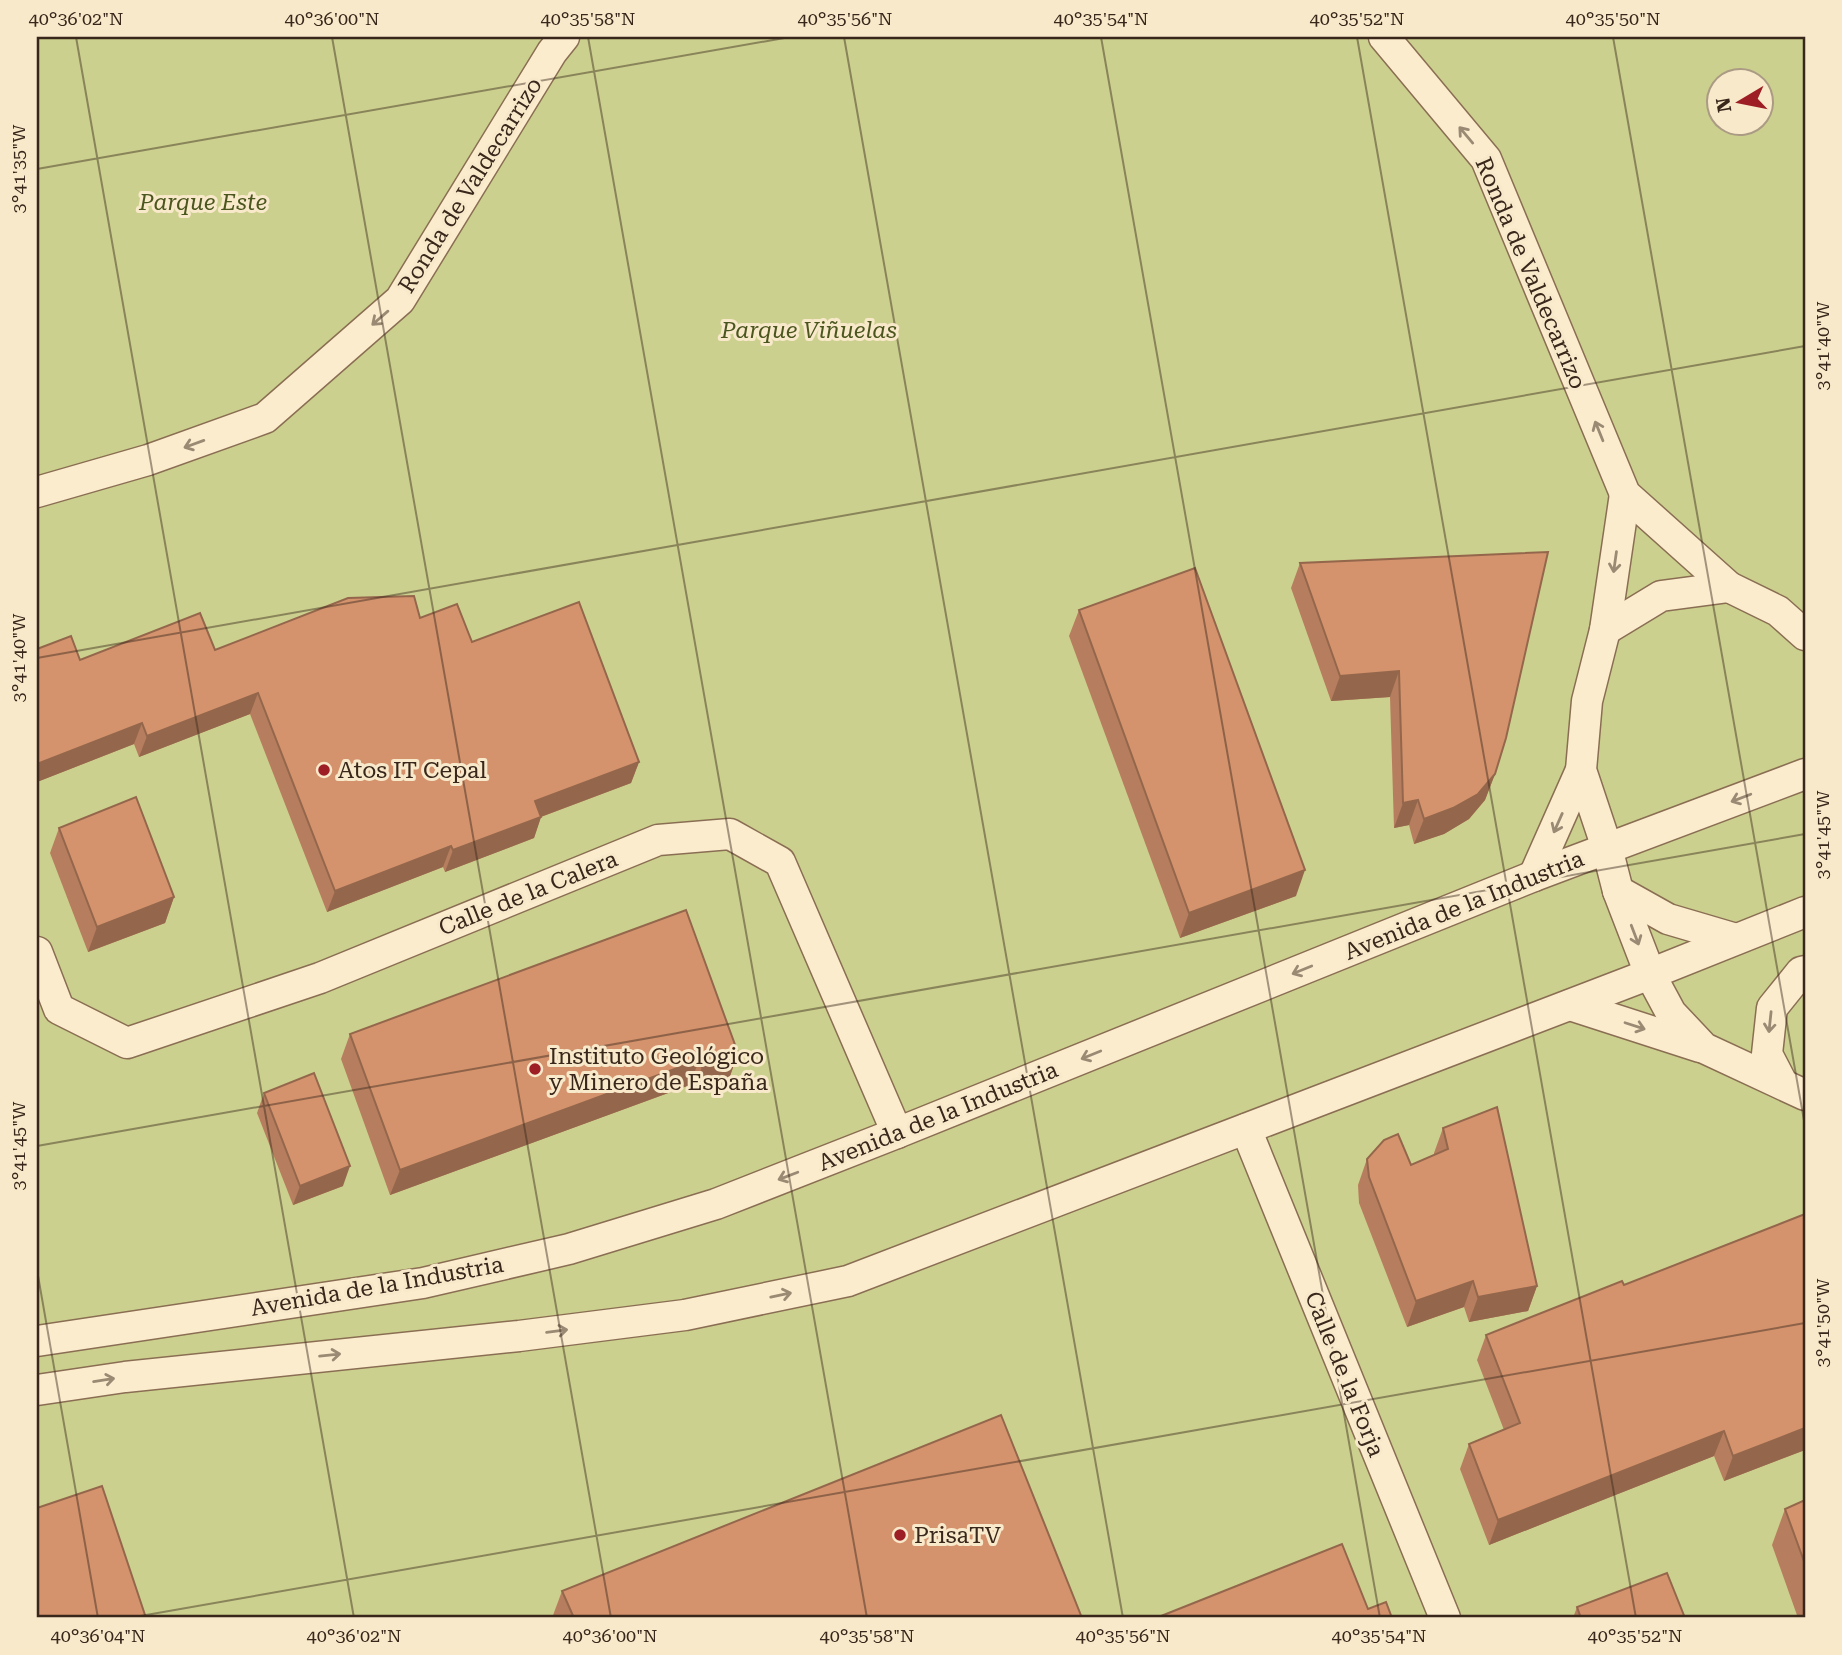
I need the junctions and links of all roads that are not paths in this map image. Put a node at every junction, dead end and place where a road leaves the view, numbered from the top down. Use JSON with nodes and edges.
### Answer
{"nodes":[{"id":1,"x":564,"y":37,"type":"edge"},
{"id":2,"x":1384,"y":37,"type":"edge"},
{"id":3,"x":37,"y":492,"type":"edge"},
{"id":4,"x":1625,"y":494,"type":"junction"},
{"id":5,"x":1729,"y":587,"type":"junction"},
{"id":6,"x":1605,"y":631,"type":"junction"},
{"id":7,"x":1805,"y":635,"type":"edge"},
{"id":8,"x":1581,"y":770,"type":"junction"},
{"id":9,"x":1805,"y":774,"type":"edge"},
{"id":10,"x":1607,"y":848,"type":"junction"},
{"id":11,"x":1534,"y":876,"type":"junction"},
{"id":12,"x":1618,"y":891,"type":"junction"},
{"id":13,"x":1805,"y":912,"type":"edge"},
{"id":14,"x":1736,"y":939,"type":"junction"},
{"id":15,"x":37,"y":953,"type":"edge"},
{"id":16,"x":1805,"y":971,"type":"edge"},
{"id":17,"x":1650,"y":974,"type":"junction"},
{"id":18,"x":1570,"y":1005,"type":"junction"},
{"id":19,"x":1704,"y":1048,"type":"junction"},
{"id":20,"x":1794,"y":1089,"type":"edge"},
{"id":21,"x":1246,"y":1129,"type":"junction"},
{"id":22,"x":897,"y":1133,"type":"junction"},
{"id":23,"x":37,"y":1341,"type":"edge"},
{"id":24,"x":37,"y":1390,"type":"edge"},
{"id":25,"x":1445,"y":1618,"type":"edge"}],
"edges":[{"from":1,"to":3,"type":"street","name":"Ronda de Valdecarrizo","one_way":true},
{"from":4,"to":2,"type":"street","name":"Ronda de Valdecarrizo","one_way":true},
{"from":4,"to":5,"type":"street"},
{"from":4,"to":6,"type":"street","one_way":true},
{"from":5,"to":6,"type":"street"},
{"from":5,"to":7,"type":"street"},
{"from":6,"to":8,"type":"street"},
{"from":8,"to":10,"type":"street"},
{"from":8,"to":11,"type":"street","one_way":true},
{"from":9,"to":10,"type":"street","name":"Avenida de la Industria","one_way":true},
{"from":10,"to":11,"type":"street","name":"Avenida de la Industria"},
{"from":10,"to":12,"type":"street"},
{"from":11,"to":22,"type":"street","name":"Avenida de la Industria","one_way":true},
{"from":12,"to":14,"type":"street"},
{"from":12,"to":17,"type":"street","one_way":true},
{"from":13,"to":14,"type":"street"},
{"from":14,"to":17,"type":"street"},
{"from":15,"to":22,"type":"street","name":"Calle de la Calera"},
{"from":16,"to":20,"type":"street","one_way":true},
{"from":17,"to":18,"type":"street"},
{"from":17,"to":19,"type":"street"},
{"from":18,"to":19,"type":"street","one_way":true},
{"from":18,"to":21,"type":"street"},
{"from":19,"to":20,"type":"street"},
{"from":24,"to":21,"type":"street","one_way":true},
{"from":21,"to":25,"type":"street","name":"Calle de la Forja"},
{"from":22,"to":23,"type":"street","name":"Avenida de la Industria","one_way":true}]}
